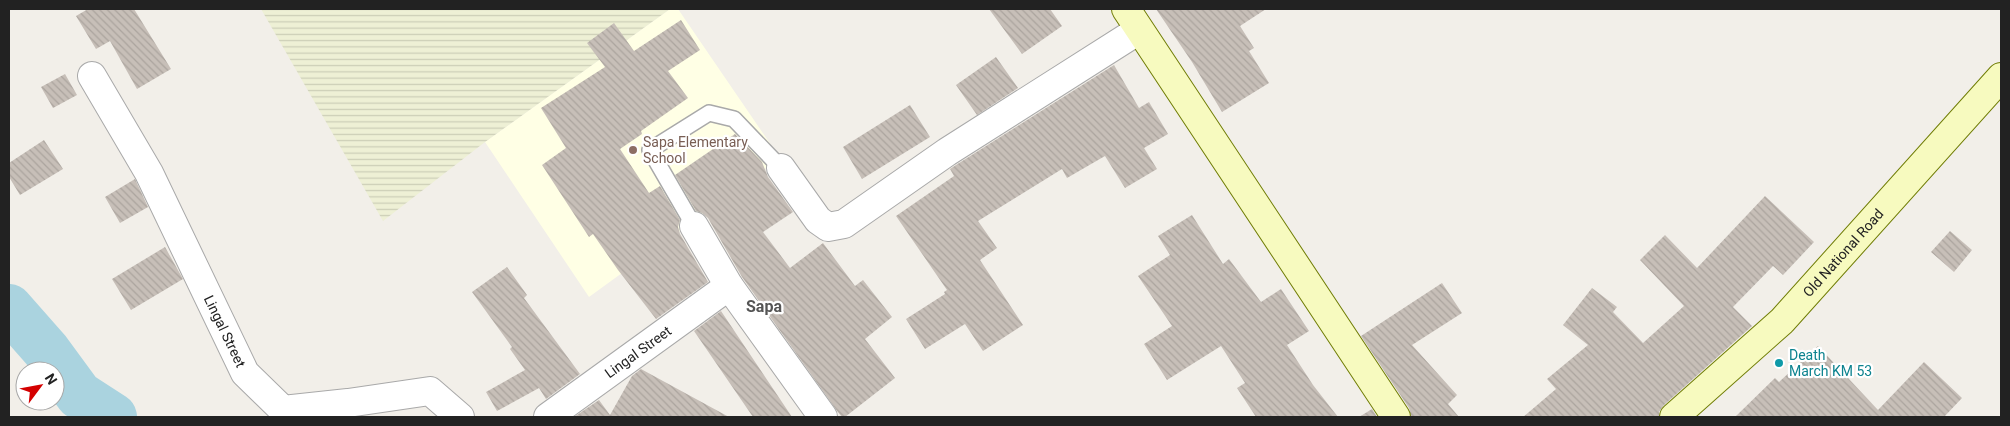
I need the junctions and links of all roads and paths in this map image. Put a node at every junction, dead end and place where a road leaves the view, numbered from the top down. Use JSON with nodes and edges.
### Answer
{"nodes":[{"id":1,"x":1132,"y":19,"type":"edge"},
{"id":2,"x":92,"y":76,"type":"dead end"},
{"id":3,"x":2001,"y":76,"type":"edge"},
{"id":4,"x":781,"y":168,"type":"joint"},
{"id":5,"x":694,"y":226,"type":"joint"},
{"id":6,"x":729,"y":286,"type":"junction"},
{"id":7,"x":460,"y":417,"type":"edge"},
{"id":8,"x":548,"y":417,"type":"edge"},
{"id":9,"x":823,"y":417,"type":"edge"},
{"id":10,"x":1396,"y":417,"type":"edge"},
{"id":11,"x":1674,"y":417,"type":"edge"}],
"edges":[{"from":1,"to":4,"type":"street"},
{"from":1,"to":10,"type":"main road"},
{"from":2,"to":7,"type":"street","name":"Lingal Street"},
{"from":3,"to":11,"type":"main road","name":"Old National Road"},
{"from":4,"to":5,"type":"lane"},
{"from":5,"to":6,"type":"street"},
{"from":6,"to":8,"type":"street","name":"Lingal Street"},
{"from":6,"to":9,"type":"street"}]}
